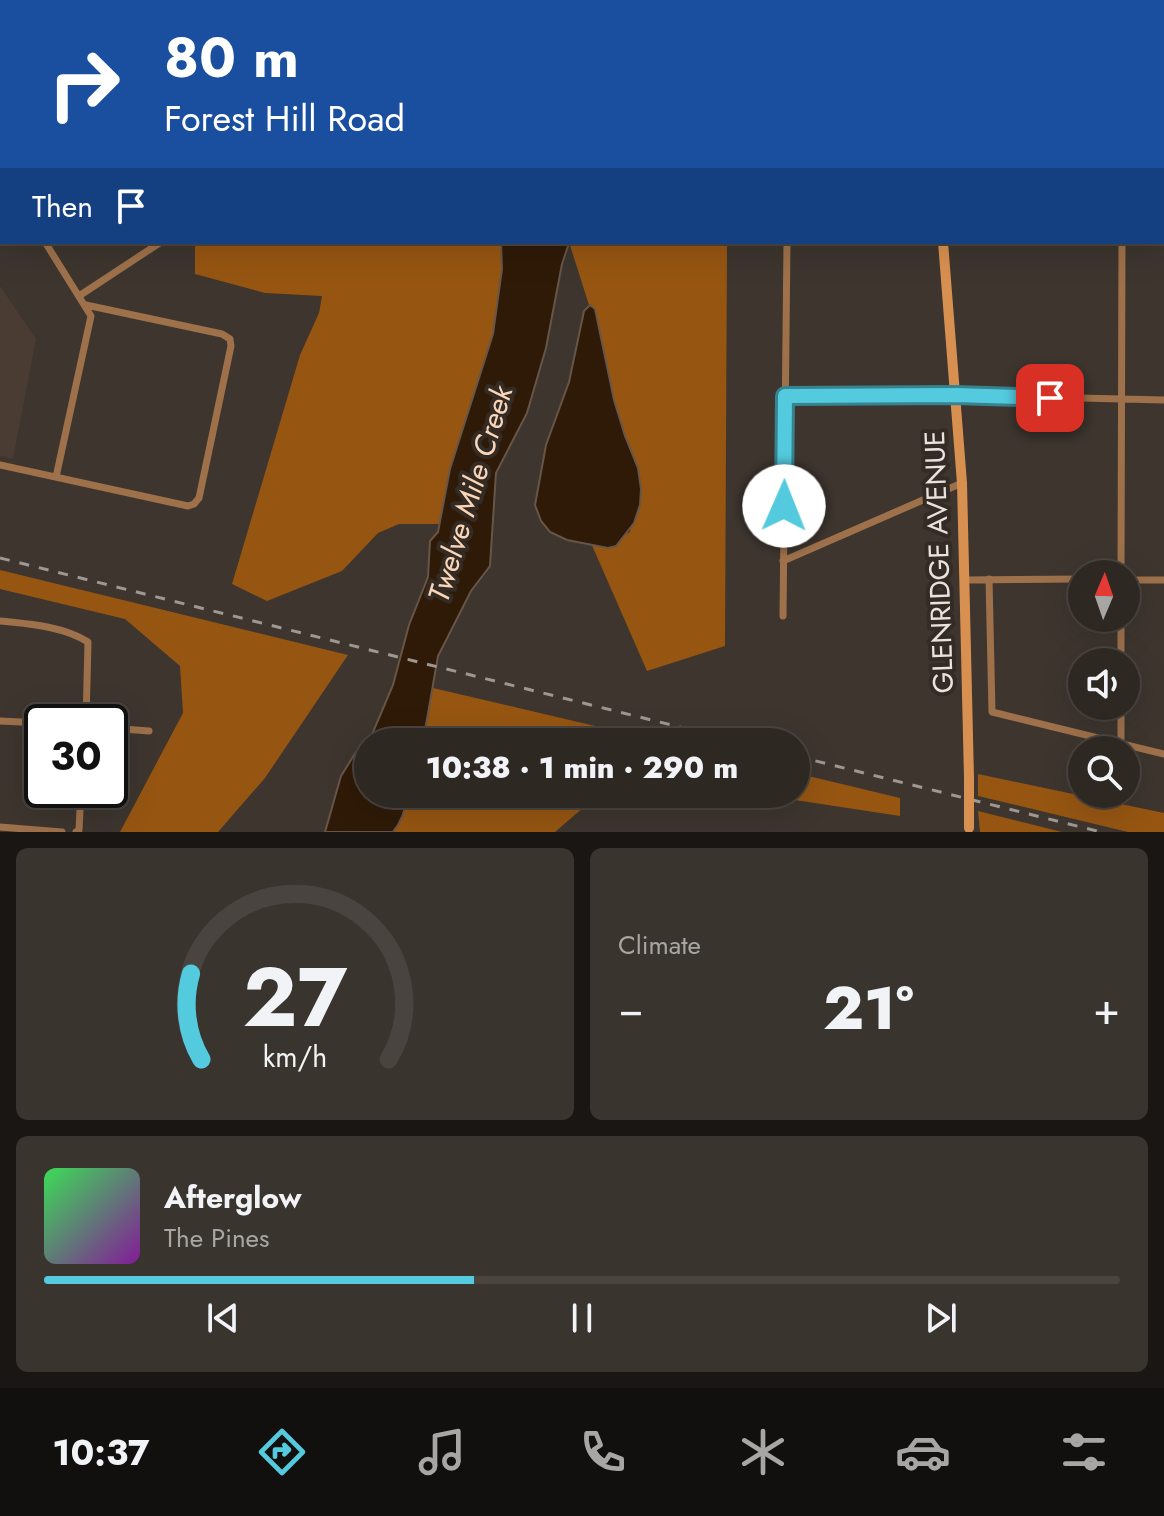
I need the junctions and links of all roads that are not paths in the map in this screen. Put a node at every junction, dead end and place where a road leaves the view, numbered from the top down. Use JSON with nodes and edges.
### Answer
{"nodes":[{"id":1,"x":46,"y":244,"type":"edge"},
{"id":2,"x":158,"y":244,"type":"edge"},
{"id":3,"x":787,"y":244,"type":"edge"},
{"id":4,"x":943,"y":244,"type":"edge"},
{"id":5,"x":1122,"y":244,"type":"edge"},
{"id":6,"x":79,"y":296,"type":"junction"},
{"id":7,"x":86,"y":305,"type":"junction"},
{"id":8,"x":956,"y":395,"type":"junction"},
{"id":9,"x":785,"y":396,"type":"junction"},
{"id":10,"x":1121,"y":400,"type":"junction"},
{"id":11,"x":1164,"y":400,"type":"edge"},
{"id":12,"x":0,"y":465,"type":"edge"},
{"id":13,"x":56,"y":477,"type":"junction"},
{"id":14,"x":962,"y":483,"type":"junction"},
{"id":15,"x":1121,"y":560,"type":"edge"},
{"id":16,"x":783,"y":561,"type":"junction"},
{"id":17,"x":989,"y":579,"type":"junction"},
{"id":18,"x":1068,"y":579,"type":"edge"},
{"id":19,"x":966,"y":580,"type":"junction"},
{"id":20,"x":1140,"y":580,"type":"edge"},
{"id":21,"x":1164,"y":580,"type":"edge"},
{"id":22,"x":783,"y":616,"type":"dead end"},
{"id":23,"x":0,"y":621,"type":"edge"},
{"id":24,"x":86,"y":704,"type":"edge"},
{"id":25,"x":0,"y":721,"type":"edge"},
{"id":26,"x":24,"y":722,"type":"edge"},
{"id":27,"x":128,"y":729,"type":"edge"},
{"id":28,"x":149,"y":731,"type":"dead end"},
{"id":29,"x":1089,"y":736,"type":"edge"},
{"id":30,"x":1140,"y":748,"type":"edge"},
{"id":31,"x":1164,"y":754,"type":"edge"},
{"id":32,"x":80,"y":808,"type":"edge"},
{"id":33,"x":0,"y":827,"type":"edge"},
{"id":34,"x":969,"y":830,"type":"edge"},
{"id":35,"x":78,"y":831,"type":"edge"},
{"id":36,"x":62,"y":832,"type":"edge"}],
"edges":[{"from":1,"to":6,"type":"street"},
{"from":2,"to":6,"type":"street"},
{"from":3,"to":9,"type":"street"},
{"from":4,"to":8,"type":"main road","name":"GLENRIDGE AVENUE"},
{"from":5,"to":10,"type":"street"},
{"from":6,"to":7,"type":"street"},
{"from":7,"to":13,"type":"street"},
{"from":7,"to":13,"type":"street"},
{"from":8,"to":9,"type":"street"},
{"from":8,"to":10,"type":"street"},
{"from":8,"to":14,"type":"main road","name":"GLENRIDGE AVENUE"},
{"from":9,"to":16,"type":"street"},
{"from":10,"to":11,"type":"street"},
{"from":10,"to":15,"type":"street"},
{"from":12,"to":13,"type":"street"},
{"from":14,"to":16,"type":"street"},
{"from":14,"to":19,"type":"main road","name":"GLENRIDGE AVENUE"},
{"from":16,"to":22,"type":"street"},
{"from":17,"to":18,"type":"street"},
{"from":17,"to":19,"type":"street"},
{"from":17,"to":29,"type":"street"},
{"from":19,"to":34,"type":"main road","name":"GLENRIDGE AVENUE","bridge":true},
{"from":20,"to":21,"type":"street"},
{"from":23,"to":24,"type":"street"},
{"from":25,"to":26,"type":"street"},
{"from":27,"to":28,"type":"street"},
{"from":30,"to":31,"type":"street"},
{"from":32,"to":35,"type":"street"},
{"from":33,"to":36,"type":"street"}]}
